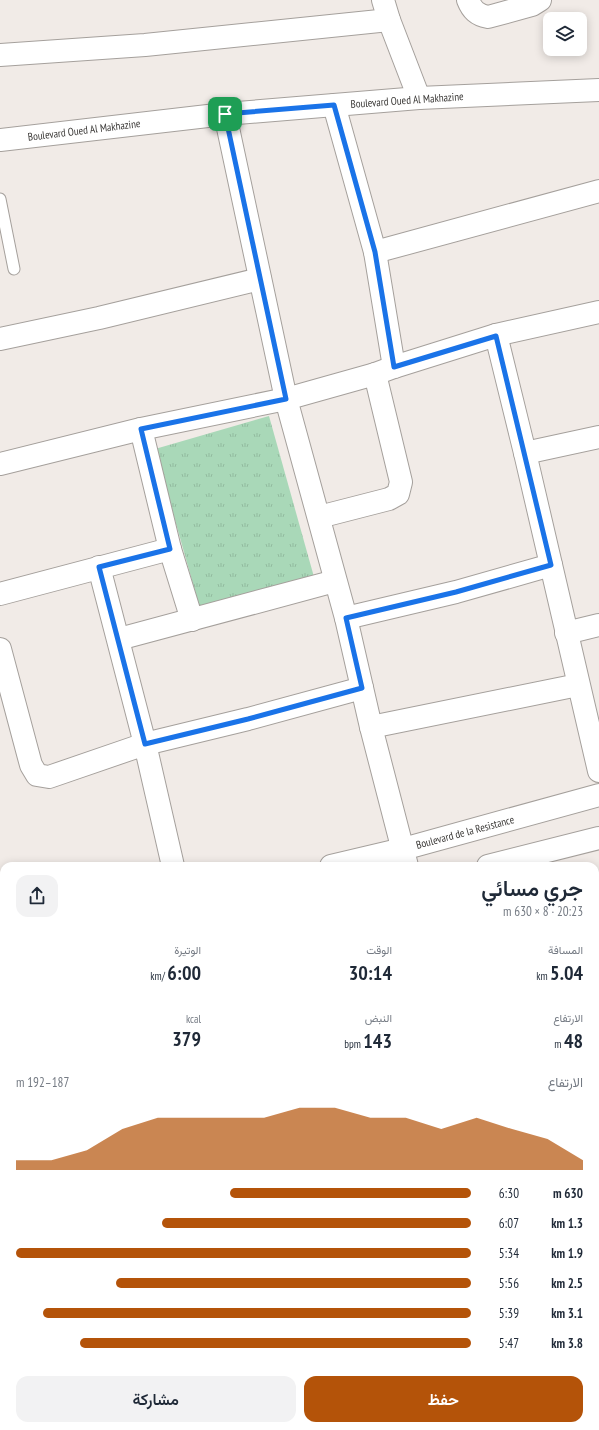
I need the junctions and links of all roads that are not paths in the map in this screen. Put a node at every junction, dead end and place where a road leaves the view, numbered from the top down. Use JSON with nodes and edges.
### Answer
{"nodes":[{"id":1,"x":468,"y":0,"type":"edge"},
{"id":2,"x":540,"y":0,"type":"edge"},
{"id":3,"x":386,"y":10,"type":"edge"},
{"id":4,"x":0,"y":55,"type":"edge"},
{"id":5,"x":599,"y":90,"type":"edge"},
{"id":6,"x":419,"y":98,"type":"junction"},
{"id":7,"x":334,"y":105,"type":"junction"},
{"id":8,"x":225,"y":114,"type":"junction"},
{"id":9,"x":0,"y":140,"type":"edge"},
{"id":10,"x":599,"y":191,"type":"edge"},
{"id":11,"x":0,"y":199,"type":"edge"},
{"id":12,"x":375,"y":252,"type":"junction"},
{"id":13,"x":14,"y":269,"type":"dead end"},
{"id":14,"x":260,"y":279,"type":"junction"},
{"id":15,"x":599,"y":312,"type":"edge"},
{"id":16,"x":496,"y":336,"type":"junction"},
{"id":17,"x":0,"y":339,"type":"edge"},
{"id":18,"x":385,"y":371,"type":"junction"},
{"id":19,"x":286,"y":399,"type":"junction"},
{"id":20,"x":141,"y":429,"type":"junction"},
{"id":21,"x":599,"y":437,"type":"edge"},
{"id":22,"x":525,"y":453,"type":"junction"},
{"id":23,"x":0,"y":464,"type":"edge"},
{"id":24,"x":319,"y":517,"type":"junction"},
{"id":25,"x":170,"y":549,"type":"junction"},
{"id":26,"x":551,"y":565,"type":"junction"},
{"id":27,"x":99,"y":567,"type":"junction"},
{"id":28,"x":335,"y":581,"type":"junction"},
{"id":29,"x":0,"y":594,"type":"edge"},
{"id":30,"x":346,"y":618,"type":"junction"},
{"id":31,"x":192,"y":620,"type":"junction"},
{"id":32,"x":599,"y":625,"type":"edge"},
{"id":33,"x":566,"y":633,"type":"junction"},
{"id":34,"x":119,"y":639,"type":"junction"},
{"id":35,"x":0,"y":649,"type":"edge"},
{"id":36,"x":578,"y":685,"type":"junction"},
{"id":37,"x":362,"y":688,"type":"junction"},
{"id":38,"x":5,"y":692,"type":"edge"},
{"id":39,"x":371,"y":728,"type":"junction"},
{"id":40,"x":145,"y":744,"type":"junction"},
{"id":41,"x":599,"y":771,"type":"edge"},
{"id":42,"x":599,"y":796,"type":"edge"},
{"id":43,"x":599,"y":838,"type":"edge"},
{"id":44,"x":405,"y":857,"type":"edge"},
{"id":45,"x":172,"y":862,"type":"edge"},
{"id":46,"x":364,"y":862,"type":"edge"},
{"id":47,"x":504,"y":862,"type":"edge"}],
"edges":[{"from":1,"to":2,"type":"street"},
{"from":3,"to":4,"type":"street"},
{"from":3,"to":6,"type":"street"},
{"from":5,"to":6,"type":"street","name":"Boulevard Oued Al Makhazine"},
{"from":6,"to":7,"type":"street","name":"Boulevard Oued Al Makhazine"},
{"from":7,"to":8,"type":"street","name":"Boulevard Oued Al Makhazine"},
{"from":7,"to":12,"type":"street"},
{"from":8,"to":9,"type":"street","name":"Boulevard Oued Al Makhazine"},
{"from":8,"to":14,"type":"street"},
{"from":10,"to":12,"type":"street"},
{"from":11,"to":13,"type":"lane"},
{"from":12,"to":18,"type":"street"},
{"from":14,"to":17,"type":"street"},
{"from":14,"to":19,"type":"street"},
{"from":15,"to":16,"type":"street"},
{"from":16,"to":18,"type":"street"},
{"from":16,"to":22,"type":"street"},
{"from":18,"to":19,"type":"street"},
{"from":18,"to":24,"type":"street"},
{"from":19,"to":20,"type":"street"},
{"from":19,"to":24,"type":"street"},
{"from":20,"to":23,"type":"street"},
{"from":20,"to":25,"type":"street"},
{"from":21,"to":22,"type":"street"},
{"from":22,"to":26,"type":"street"},
{"from":24,"to":28,"type":"street"},
{"from":25,"to":27,"type":"street"},
{"from":25,"to":31,"type":"street"},
{"from":26,"to":30,"type":"street"},
{"from":26,"to":33,"type":"street"},
{"from":27,"to":29,"type":"street"},
{"from":27,"to":34,"type":"street"},
{"from":28,"to":30,"type":"street"},
{"from":28,"to":31,"type":"street"},
{"from":30,"to":37,"type":"street"},
{"from":31,"to":34,"type":"street"},
{"from":32,"to":33,"type":"street"},
{"from":33,"to":36,"type":"street"},
{"from":34,"to":40,"type":"street"},
{"from":35,"to":38,"type":"street"},
{"from":36,"to":39,"type":"street"},
{"from":36,"to":41,"type":"street"},
{"from":37,"to":39,"type":"street"},
{"from":37,"to":40,"type":"street"},
{"from":38,"to":40,"type":"street"},
{"from":39,"to":44,"type":"street"},
{"from":40,"to":45,"type":"street"},
{"from":42,"to":44,"type":"street","name":"Boulevard de la Resistance"},
{"from":43,"to":47,"type":"street"},
{"from":44,"to":46,"type":"street","name":"Boulevard de la Resistance"}]}
